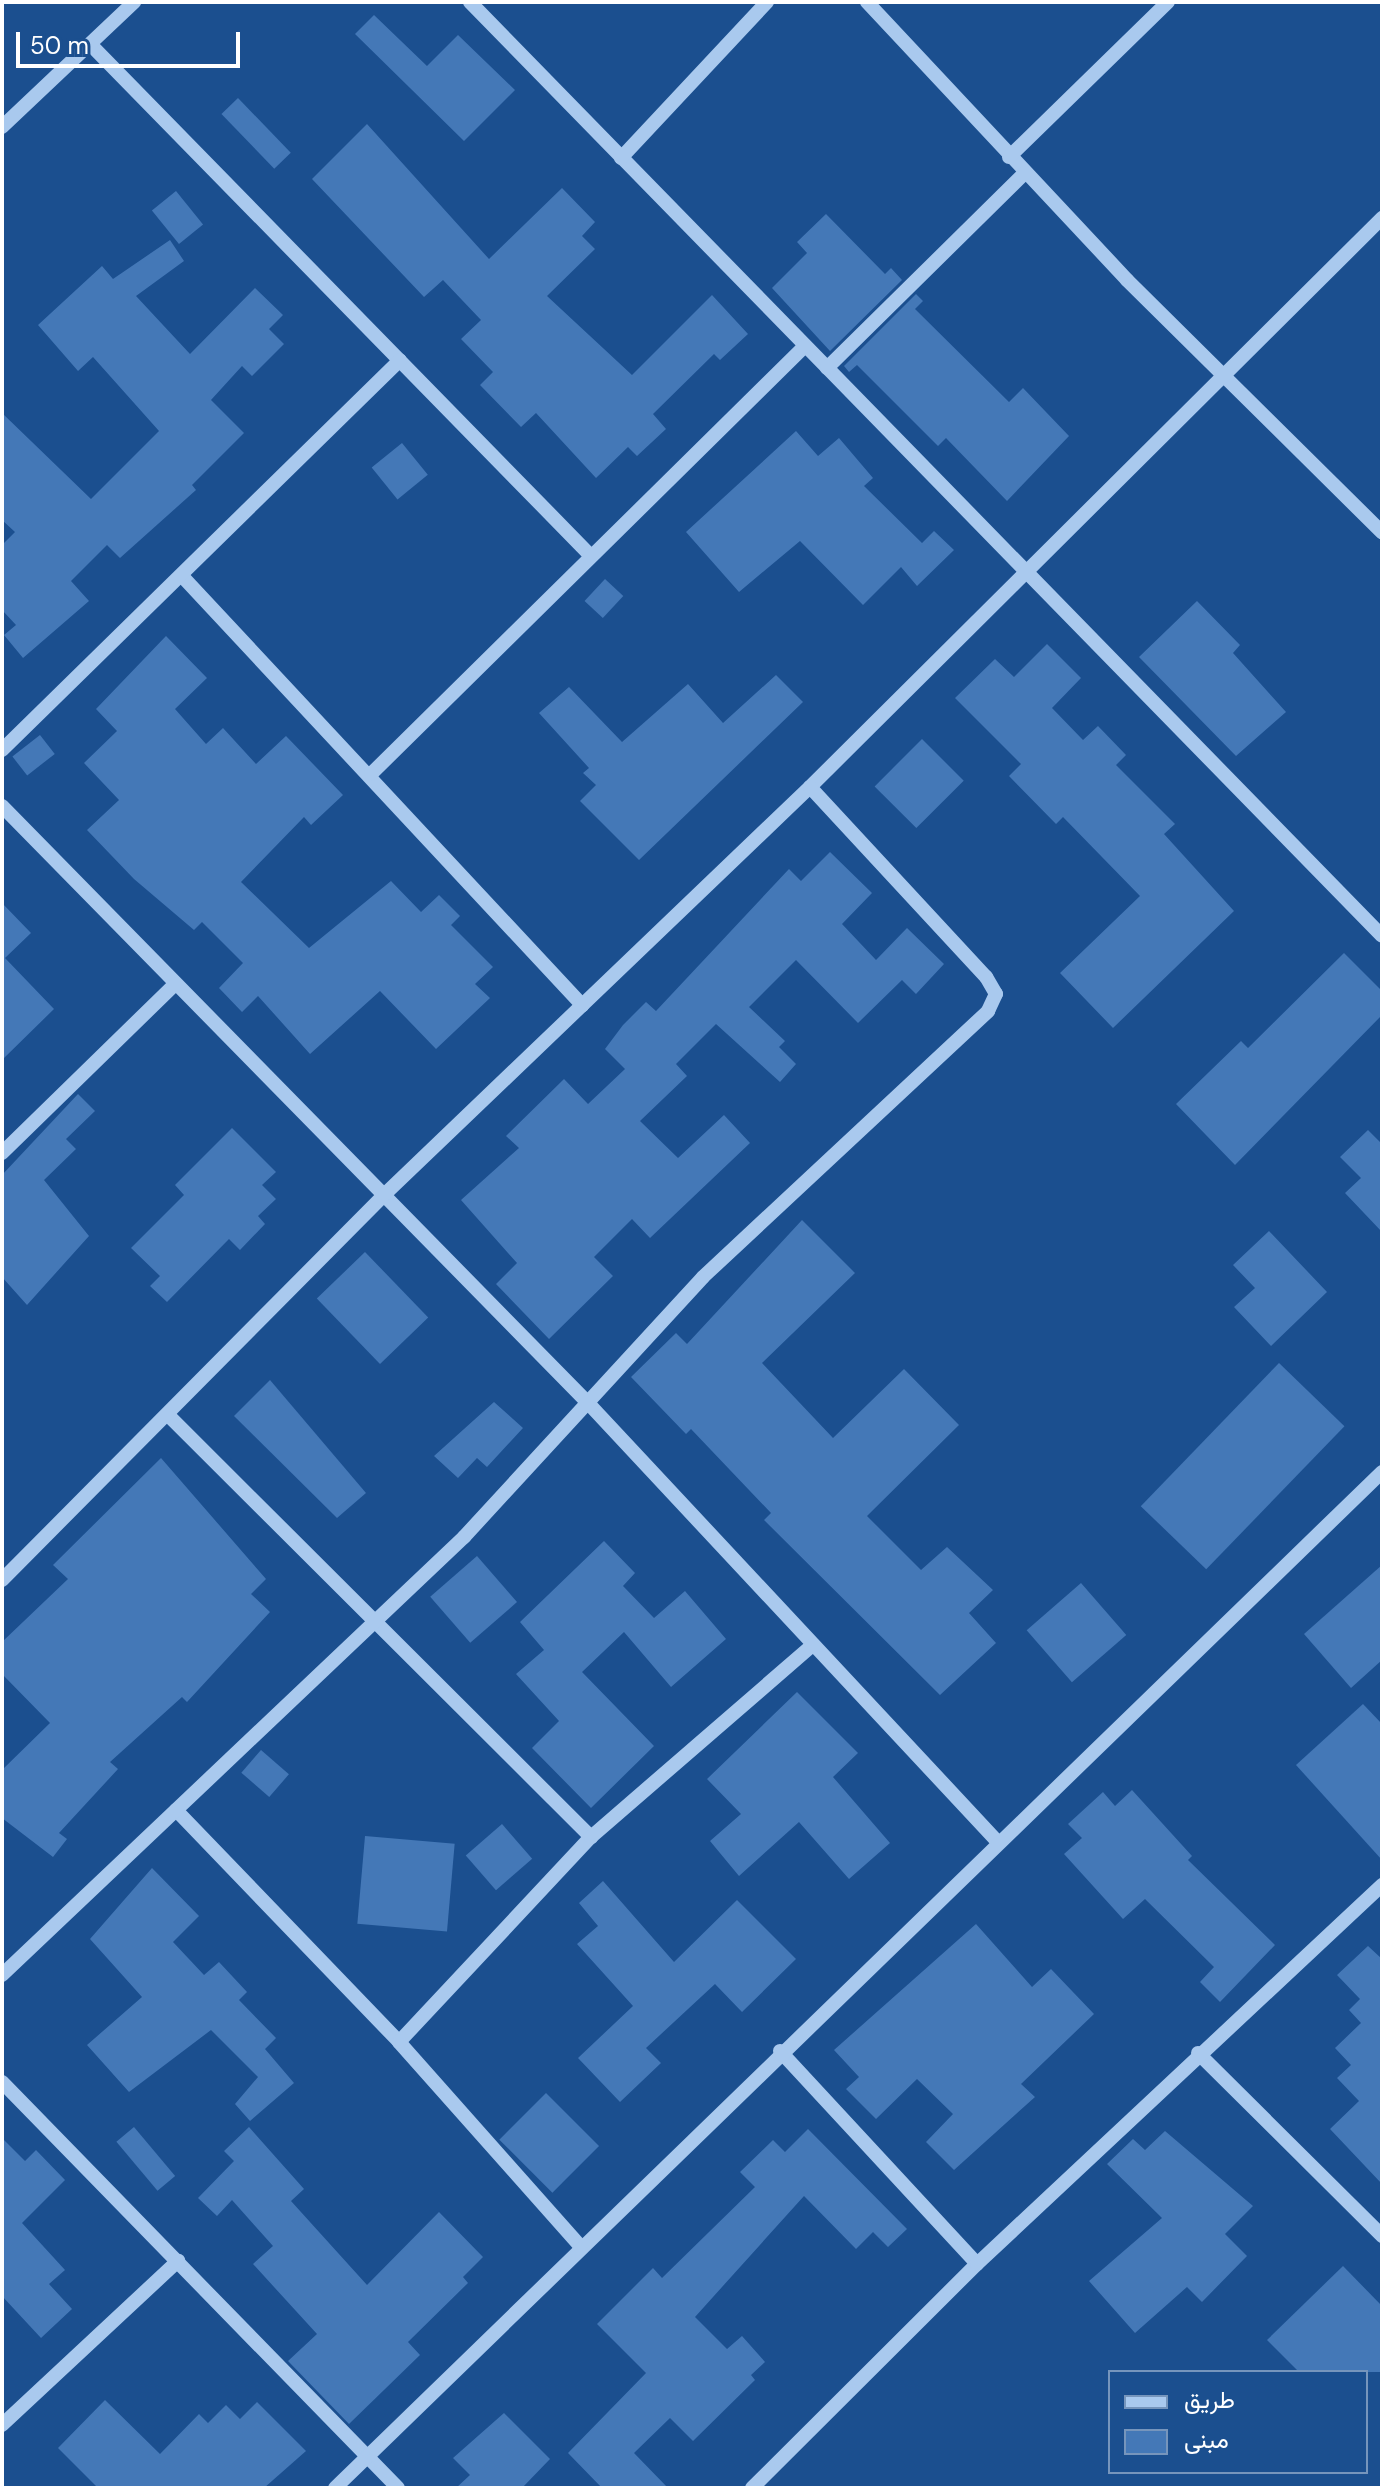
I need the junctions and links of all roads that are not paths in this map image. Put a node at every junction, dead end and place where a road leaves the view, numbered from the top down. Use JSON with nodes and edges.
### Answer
{"nodes":[{"id":1,"x":134,"y":2,"type":"edge"},
{"id":2,"x":470,"y":2,"type":"edge"},
{"id":3,"x":767,"y":2,"type":"edge"},
{"id":4,"x":867,"y":2,"type":"edge"},
{"id":5,"x":1168,"y":2,"type":"edge"},
{"id":6,"x":90,"y":44,"type":"junction"},
{"id":7,"x":2,"y":127,"type":"edge"},
{"id":8,"x":1009,"y":157,"type":"junction"},
{"id":9,"x":621,"y":158,"type":"junction"},
{"id":10,"x":1025,"y":173,"type":"junction"},
{"id":11,"x":1382,"y":218,"type":"edge"},
{"id":12,"x":804,"y":347,"type":"junction"},
{"id":13,"x":400,"y":360,"type":"junction"},
{"id":14,"x":827,"y":368,"type":"junction"},
{"id":15,"x":1221,"y":373,"type":"junction"},
{"id":16,"x":1382,"y":532,"type":"edge"},
{"id":17,"x":590,"y":555,"type":"junction"},
{"id":18,"x":1024,"y":569,"type":"junction"},
{"id":19,"x":182,"y":576,"type":"junction"},
{"id":20,"x":2,"y":750,"type":"edge"},
{"id":21,"x":371,"y":774,"type":"junction"},
{"id":22,"x":810,"y":787,"type":"junction"},
{"id":23,"x":2,"y":806,"type":"edge"},
{"id":24,"x":1382,"y":936,"type":"edge"},
{"id":25,"x":175,"y":984,"type":"junction"},
{"id":26,"x":582,"y":1005,"type":"junction"},
{"id":27,"x":2,"y":1153,"type":"edge"},
{"id":28,"x":385,"y":1194,"type":"junction"},
{"id":29,"x":589,"y":1404,"type":"junction"},
{"id":30,"x":170,"y":1417,"type":"junction"},
{"id":31,"x":1382,"y":1472,"type":"edge"},
{"id":32,"x":2,"y":1580,"type":"edge"},
{"id":33,"x":373,"y":1622,"type":"junction"},
{"id":34,"x":813,"y":1645,"type":"junction"},
{"id":35,"x":176,"y":1810,"type":"junction"},
{"id":36,"x":591,"y":1837,"type":"junction"},
{"id":37,"x":996,"y":1840,"type":"junction"},
{"id":38,"x":1382,"y":1885,"type":"edge"},
{"id":39,"x":2,"y":1975,"type":"edge"},
{"id":40,"x":399,"y":2042,"type":"junction"},
{"id":41,"x":780,"y":2051,"type":"junction"},
{"id":42,"x":1198,"y":2053,"type":"junction"},
{"id":43,"x":2,"y":2082,"type":"edge"},
{"id":44,"x":1382,"y":2236,"type":"edge"},
{"id":45,"x":581,"y":2247,"type":"junction"},
{"id":46,"x":178,"y":2261,"type":"junction"},
{"id":47,"x":977,"y":2264,"type":"junction"},
{"id":48,"x":2,"y":2425,"type":"edge"},
{"id":49,"x":367,"y":2457,"type":"junction"},
{"id":50,"x":335,"y":2488,"type":"edge"},
{"id":51,"x":398,"y":2488,"type":"edge"},
{"id":52,"x":752,"y":2488,"type":"edge"}],
"edges":[{"from":1,"to":6,"type":"street"},
{"from":2,"to":9,"type":"street"},
{"from":3,"to":9,"type":"street"},
{"from":4,"to":8,"type":"street"},
{"from":5,"to":8,"type":"street"},
{"from":6,"to":7,"type":"street"},
{"from":6,"to":13,"type":"street"},
{"from":8,"to":10,"type":"street"},
{"from":9,"to":12,"type":"street"},
{"from":10,"to":14,"type":"street"},
{"from":10,"to":15,"type":"street"},
{"from":11,"to":15,"type":"street"},
{"from":12,"to":14,"type":"street"},
{"from":12,"to":17,"type":"street"},
{"from":13,"to":17,"type":"street"},
{"from":13,"to":19,"type":"street"},
{"from":14,"to":18,"type":"street"},
{"from":15,"to":16,"type":"street"},
{"from":15,"to":18,"type":"street"},
{"from":17,"to":21,"type":"street"},
{"from":18,"to":22,"type":"street"},
{"from":18,"to":24,"type":"street"},
{"from":19,"to":20,"type":"street"},
{"from":19,"to":21,"type":"street"},
{"from":21,"to":26,"type":"street"},
{"from":22,"to":26,"type":"street"},
{"from":22,"to":29,"type":"street"},
{"from":23,"to":25,"type":"street"},
{"from":25,"to":27,"type":"street"},
{"from":25,"to":28,"type":"street"},
{"from":26,"to":28,"type":"street"},
{"from":28,"to":29,"type":"street"},
{"from":28,"to":30,"type":"street"},
{"from":29,"to":33,"type":"street"},
{"from":29,"to":34,"type":"street"},
{"from":30,"to":32,"type":"street"},
{"from":30,"to":33,"type":"street"},
{"from":31,"to":37,"type":"street"},
{"from":33,"to":35,"type":"street"},
{"from":33,"to":36,"type":"street"},
{"from":34,"to":36,"type":"street"},
{"from":34,"to":37,"type":"street"},
{"from":35,"to":39,"type":"street"},
{"from":35,"to":40,"type":"street"},
{"from":36,"to":40,"type":"street"},
{"from":37,"to":41,"type":"street"},
{"from":38,"to":42,"type":"street"},
{"from":40,"to":45,"type":"street"},
{"from":41,"to":45,"type":"street"},
{"from":41,"to":47,"type":"street"},
{"from":42,"to":44,"type":"street"},
{"from":42,"to":47,"type":"street"},
{"from":43,"to":46,"type":"street"},
{"from":45,"to":49,"type":"street"},
{"from":46,"to":48,"type":"street"},
{"from":46,"to":49,"type":"street"},
{"from":47,"to":52,"type":"street"},
{"from":49,"to":50,"type":"street"},
{"from":49,"to":51,"type":"street"}]}
